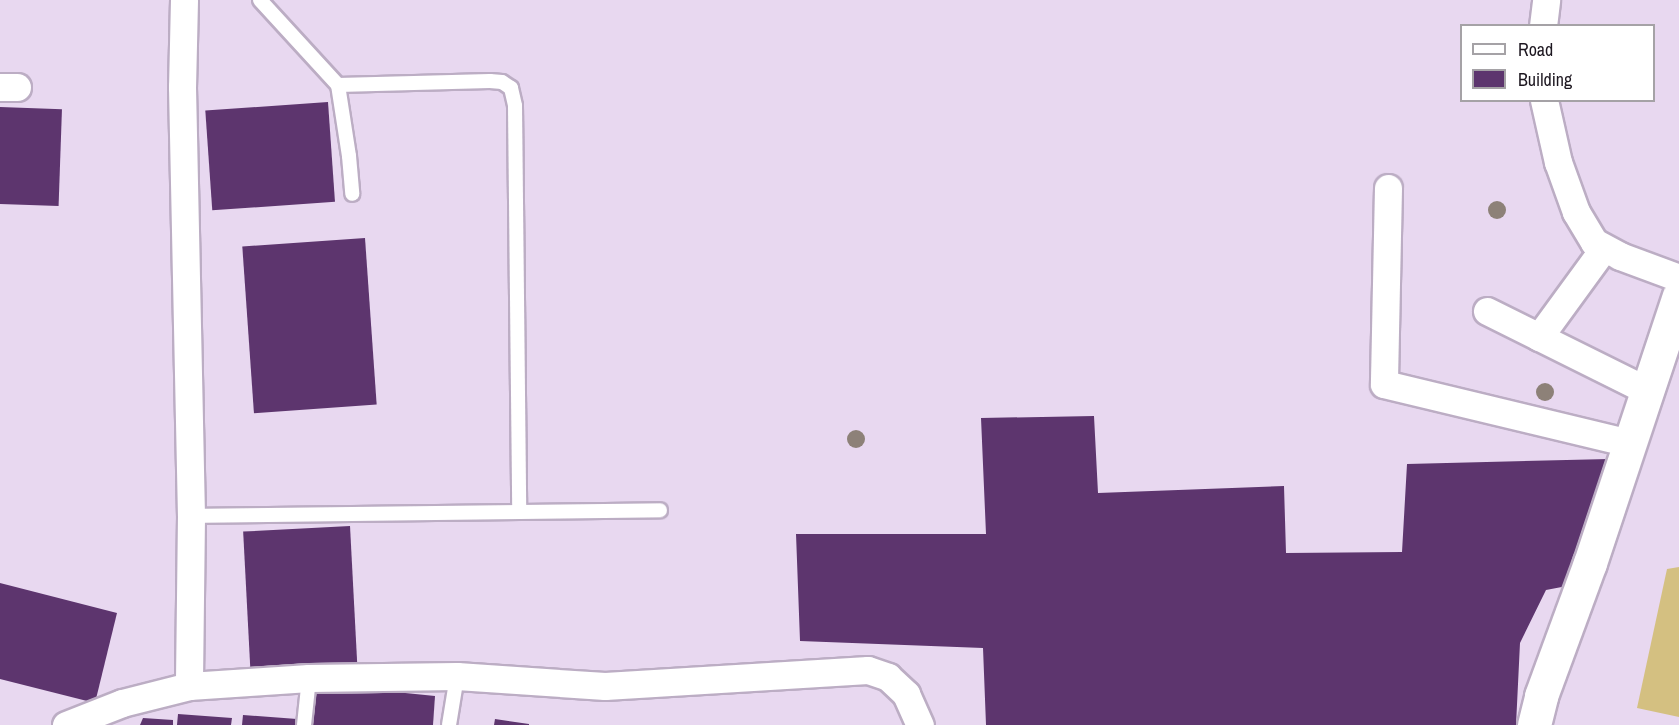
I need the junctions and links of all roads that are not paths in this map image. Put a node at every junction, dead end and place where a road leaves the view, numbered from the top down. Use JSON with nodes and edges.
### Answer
{"nodes":[{"id":1,"x":184,"y":0,"type":"edge"},
{"id":2,"x":260,"y":0,"type":"edge"},
{"id":3,"x":1546,"y":0,"type":"edge"},
{"id":4,"x":1543,"y":24,"type":"edge"},
{"id":5,"x":338,"y":86,"type":"junction"},
{"id":6,"x":1544,"y":102,"type":"edge"},
{"id":7,"x":1388,"y":188,"type":"dead end"},
{"id":8,"x":352,"y":194,"type":"dead end"},
{"id":9,"x":1604,"y":248,"type":"junction"},
{"id":10,"x":1679,"y":278,"type":"edge"},
{"id":11,"x":1679,"y":296,"type":"edge"},
{"id":12,"x":1487,"y":311,"type":"dead end"},
{"id":13,"x":1539,"y":337,"type":"junction"},
{"id":14,"x":1648,"y":391,"type":"junction"},
{"id":15,"x":1629,"y":443,"type":"junction"},
{"id":16,"x":660,"y":510,"type":"dead end"},
{"id":17,"x":519,"y":512,"type":"junction"},
{"id":18,"x":192,"y":516,"type":"junction"},
{"id":19,"x":457,"y":676,"type":"junction"},
{"id":20,"x":309,"y":678,"type":"junction"},
{"id":21,"x":189,"y":686,"type":"junction"},
{"id":22,"x":66,"y":725,"type":"edge"},
{"id":23,"x":304,"y":725,"type":"edge"},
{"id":24,"x":449,"y":725,"type":"edge"},
{"id":25,"x":920,"y":725,"type":"edge"},
{"id":26,"x":1534,"y":725,"type":"edge"}],
"edges":[{"from":1,"to":18,"type":"street"},
{"from":2,"to":5,"type":"lane"},
{"from":3,"to":4,"type":"street"},
{"from":5,"to":8,"type":"lane"},
{"from":5,"to":17,"type":"lane"},
{"from":6,"to":9,"type":"street"},
{"from":7,"to":15,"type":"street"},
{"from":9,"to":10,"type":"street"},
{"from":9,"to":13,"type":"street"},
{"from":11,"to":14,"type":"street"},
{"from":12,"to":13,"type":"street"},
{"from":13,"to":14,"type":"street"},
{"from":14,"to":15,"type":"street"},
{"from":15,"to":26,"type":"street"},
{"from":16,"to":17,"type":"lane"},
{"from":17,"to":18,"type":"lane"},
{"from":18,"to":21,"type":"street"},
{"from":19,"to":20,"type":"street"},
{"from":19,"to":24,"type":"lane"},
{"from":19,"to":25,"type":"street"},
{"from":20,"to":21,"type":"street"},
{"from":20,"to":23,"type":"lane"},
{"from":21,"to":22,"type":"street"}]}
